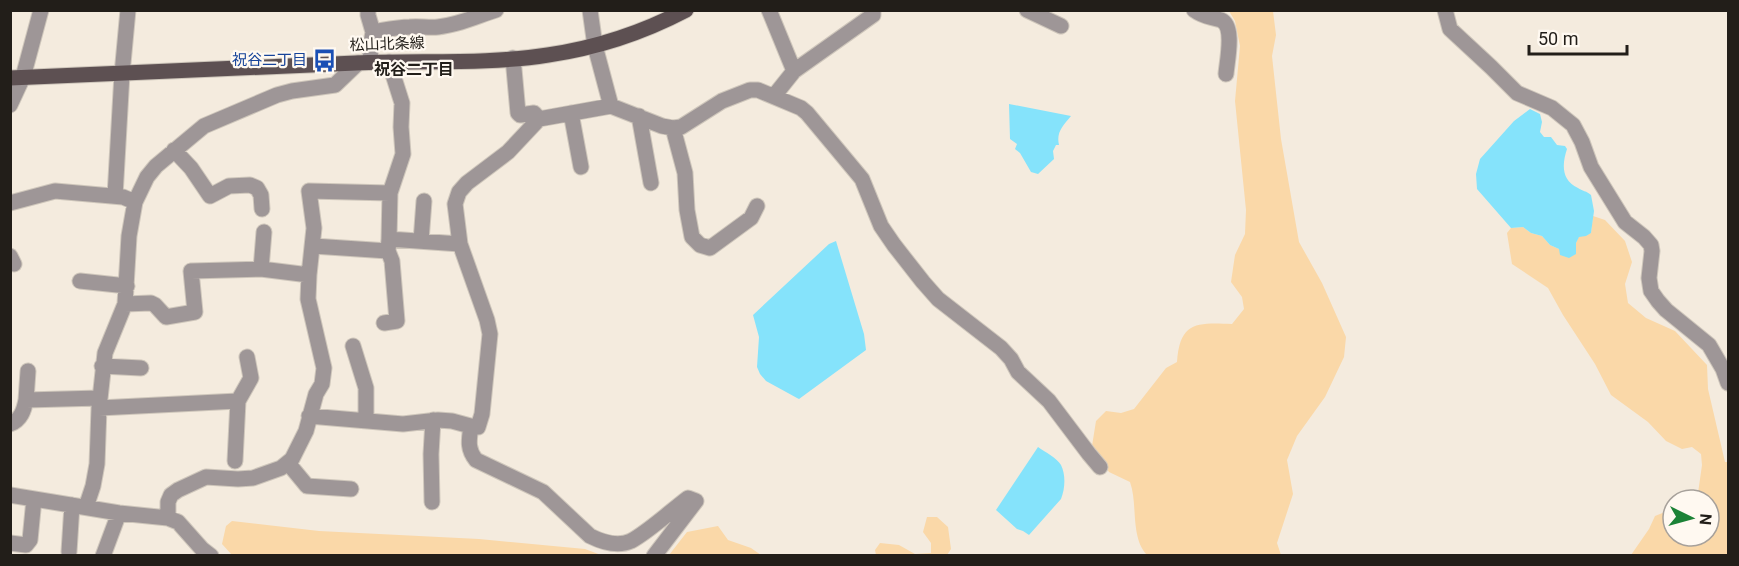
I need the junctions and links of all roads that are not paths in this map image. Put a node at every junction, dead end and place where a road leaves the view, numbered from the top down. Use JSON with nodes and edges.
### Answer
{"nodes":[{"id":1,"x":41,"y":10,"type":"edge"},
{"id":2,"x":128,"y":10,"type":"edge"},
{"id":3,"x":368,"y":10,"type":"edge"},
{"id":4,"x":496,"y":10,"type":"edge"},
{"id":5,"x":590,"y":10,"type":"edge"},
{"id":6,"x":686,"y":10,"type":"edge"},
{"id":7,"x":769,"y":10,"type":"edge"},
{"id":8,"x":873,"y":10,"type":"edge"},
{"id":9,"x":1027,"y":10,"type":"edge"},
{"id":10,"x":1194,"y":10,"type":"edge"},
{"id":11,"x":1445,"y":10,"type":"edge"},
{"id":12,"x":1061,"y":27,"type":"dead end"},
{"id":13,"x":373,"y":32,"type":"junction"},
{"id":14,"x":595,"y":46,"type":"junction"},
{"id":15,"x":513,"y":58,"type":"junction"},
{"id":16,"x":389,"y":62,"type":"junction"},
{"id":17,"x":365,"y":63,"type":"junction"},
{"id":18,"x":794,"y":71,"type":"junction"},
{"id":19,"x":122,"y":74,"type":"junction"},
{"id":20,"x":1226,"y":74,"type":"dead end"},
{"id":21,"x":17,"y":78,"type":"edge"},
{"id":22,"x":774,"y":96,"type":"junction"},
{"id":23,"x":10,"y":105,"type":"edge"},
{"id":24,"x":611,"y":106,"type":"junction"},
{"id":25,"x":571,"y":113,"type":"junction"},
{"id":26,"x":639,"y":116,"type":"junction"},
{"id":27,"x":539,"y":118,"type":"junction"},
{"id":28,"x":673,"y":128,"type":"junction"},
{"id":29,"x":174,"y":150,"type":"junction"},
{"id":30,"x":581,"y":166,"type":"dead end"},
{"id":31,"x":651,"y":183,"type":"dead end"},
{"id":32,"x":390,"y":193,"type":"junction"},
{"id":33,"x":115,"y":196,"type":"junction"},
{"id":34,"x":424,"y":201,"type":"dead end"},
{"id":35,"x":135,"y":202,"type":"junction"},
{"id":36,"x":10,"y":203,"type":"edge"},
{"id":37,"x":757,"y":206,"type":"dead end"},
{"id":38,"x":262,"y":209,"type":"dead end"},
{"id":39,"x":264,"y":232,"type":"dead end"},
{"id":40,"x":421,"y":242,"type":"junction"},
{"id":41,"x":460,"y":244,"type":"junction"},
{"id":42,"x":389,"y":245,"type":"junction"},
{"id":43,"x":313,"y":246,"type":"junction"},
{"id":44,"x":261,"y":269,"type":"junction"},
{"id":45,"x":309,"y":275,"type":"junction"},
{"id":46,"x":80,"y":281,"type":"dead end"},
{"id":47,"x":127,"y":286,"type":"junction"},
{"id":48,"x":125,"y":304,"type":"junction"},
{"id":49,"x":384,"y":323,"type":"dead end"},
{"id":50,"x":353,"y":346,"type":"dead end"},
{"id":51,"x":247,"y":357,"type":"dead end"},
{"id":52,"x":102,"y":366,"type":"junction"},
{"id":53,"x":141,"y":368,"type":"dead end"},
{"id":54,"x":28,"y":371,"type":"dead end"},
{"id":55,"x":1728,"y":383,"type":"edge"},
{"id":56,"x":10,"y":385,"type":"edge"},
{"id":57,"x":26,"y":394,"type":"junction"},
{"id":58,"x":238,"y":401,"type":"junction"},
{"id":59,"x":99,"y":403,"type":"junction"},
{"id":60,"x":309,"y":416,"type":"junction"},
{"id":61,"x":433,"y":420,"type":"junction"},
{"id":62,"x":366,"y":421,"type":"junction"},
{"id":63,"x":10,"y":424,"type":"edge"},
{"id":64,"x":471,"y":426,"type":"junction"},
{"id":65,"x":235,"y":461,"type":"dead end"},
{"id":66,"x":288,"y":463,"type":"junction"},
{"id":67,"x":1100,"y":467,"type":"dead end"},
{"id":68,"x":351,"y":489,"type":"dead end"},
{"id":69,"x":10,"y":495,"type":"edge"},
{"id":70,"x":34,"y":499,"type":"junction"},
{"id":71,"x":432,"y":502,"type":"dead end"},
{"id":72,"x":79,"y":506,"type":"junction"},
{"id":73,"x":119,"y":513,"type":"junction"},
{"id":74,"x":168,"y":518,"type":"junction"},
{"id":75,"x":10,"y":543,"type":"edge"},
{"id":76,"x":69,"y":552,"type":"dead end"},
{"id":77,"x":103,"y":555,"type":"edge"},
{"id":78,"x":211,"y":555,"type":"edge"},
{"id":79,"x":654,"y":555,"type":"edge"}],
"edges":[{"from":1,"to":21,"type":"street"},
{"from":2,"to":19,"type":"street"},
{"from":3,"to":13,"type":"street"},
{"from":4,"to":13,"type":"street"},
{"from":5,"to":14,"type":"street"},
{"from":6,"to":14,"type":"main road","name":"松山北条線"},
{"from":7,"to":18,"type":"street"},
{"from":8,"to":18,"type":"street"},
{"from":9,"to":12,"type":"street"},
{"from":10,"to":20,"type":"street"},
{"from":11,"to":55,"type":"street"},
{"from":13,"to":17,"type":"street"},
{"from":14,"to":15,"type":"main road","name":"松山北条線"},
{"from":14,"to":24,"type":"street"},
{"from":15,"to":16,"type":"main road","name":"松山北条線"},
{"from":15,"to":27,"type":"street"},
{"from":16,"to":17,"type":"main road","name":"松山北条線"},
{"from":16,"to":32,"type":"street"},
{"from":17,"to":19,"type":"main road","name":"松山北条線"},
{"from":17,"to":29,"type":"street"},
{"from":18,"to":22,"type":"street"},
{"from":19,"to":21,"type":"main road","name":"松山北条線"},
{"from":19,"to":33,"type":"street"},
{"from":21,"to":23,"type":"street"},
{"from":22,"to":28,"type":"street"},
{"from":22,"to":67,"type":"street"},
{"from":24,"to":25,"type":"street"},
{"from":24,"to":26,"type":"street"},
{"from":25,"to":27,"type":"street"},
{"from":25,"to":30,"type":"street"},
{"from":26,"to":28,"type":"street"},
{"from":26,"to":31,"type":"street"},
{"from":27,"to":41,"type":"street"},
{"from":28,"to":37,"type":"street"},
{"from":29,"to":35,"type":"street"},
{"from":29,"to":38,"type":"street"},
{"from":32,"to":42,"type":"street"},
{"from":32,"to":43,"type":"street"},
{"from":33,"to":35,"type":"street"},
{"from":33,"to":36,"type":"street"},
{"from":34,"to":40,"type":"street"},
{"from":35,"to":47,"type":"street"},
{"from":39,"to":44,"type":"street"},
{"from":40,"to":41,"type":"street"},
{"from":40,"to":42,"type":"street"},
{"from":41,"to":64,"type":"street"},
{"from":42,"to":43,"type":"street"},
{"from":42,"to":49,"type":"street"},
{"from":43,"to":45,"type":"street"},
{"from":44,"to":45,"type":"street"},
{"from":44,"to":48,"type":"street"},
{"from":45,"to":60,"type":"street"},
{"from":46,"to":47,"type":"street"},
{"from":47,"to":48,"type":"street"},
{"from":48,"to":52,"type":"street"},
{"from":50,"to":62,"type":"street"},
{"from":51,"to":58,"type":"street"},
{"from":52,"to":53,"type":"street"},
{"from":52,"to":59,"type":"street"},
{"from":54,"to":57,"type":"street"},
{"from":56,"to":57,"type":"street"},
{"from":57,"to":59,"type":"street"},
{"from":57,"to":63,"type":"street"},
{"from":58,"to":59,"type":"street"},
{"from":58,"to":65,"type":"street"},
{"from":59,"to":72,"type":"street"},
{"from":60,"to":62,"type":"street"},
{"from":60,"to":66,"type":"street"},
{"from":61,"to":62,"type":"street"},
{"from":61,"to":64,"type":"street"},
{"from":61,"to":71,"type":"street"},
{"from":64,"to":79,"type":"street"},
{"from":66,"to":68,"type":"street"},
{"from":66,"to":74,"type":"street"},
{"from":69,"to":70,"type":"street"},
{"from":70,"to":72,"type":"street"},
{"from":70,"to":75,"type":"street"},
{"from":72,"to":73,"type":"street"},
{"from":72,"to":76,"type":"street"},
{"from":73,"to":74,"type":"street"},
{"from":73,"to":77,"type":"street"},
{"from":74,"to":78,"type":"street"}]}
